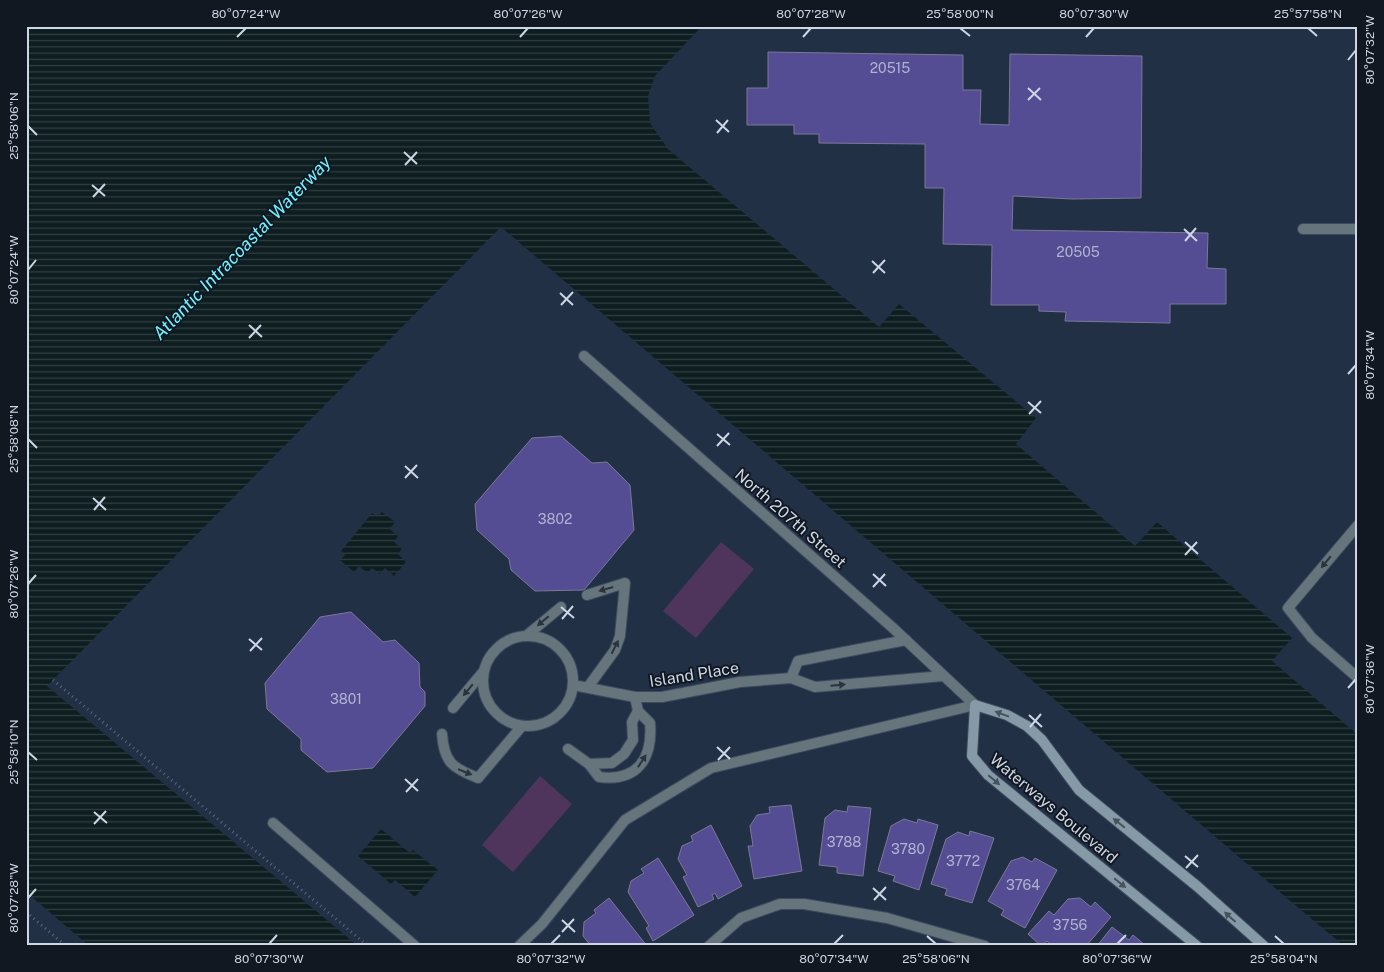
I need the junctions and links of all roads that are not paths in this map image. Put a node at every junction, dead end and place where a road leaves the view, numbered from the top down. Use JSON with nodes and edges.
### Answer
{"nodes":[{"id":1,"x":1303,"y":229,"type":"dead end"},
{"id":2,"x":1358,"y":229,"type":"edge"},
{"id":3,"x":584,"y":356,"type":"dead end"},
{"id":4,"x":1358,"y":525,"type":"edge"},
{"id":5,"x":587,"y":595,"type":"dead end"},
{"id":6,"x":560,"y":607,"type":"dead end"},
{"id":7,"x":526,"y":636,"type":"junction"},
{"id":8,"x":906,"y":640,"type":"junction"},
{"id":9,"x":483,"y":672,"type":"junction"},
{"id":10,"x":943,"y":676,"type":"junction"},
{"id":11,"x":791,"y":678,"type":"junction"},
{"id":12,"x":1358,"y":678,"type":"edge"},
{"id":13,"x":573,"y":685,"type":"junction"},
{"id":14,"x":588,"y":687,"type":"junction"},
{"id":15,"x":635,"y":697,"type":"junction"},
{"id":16,"x":975,"y":705,"type":"junction"},
{"id":17,"x":453,"y":708,"type":"dead end"},
{"id":18,"x":638,"y":711,"type":"junction"},
{"id":19,"x":522,"y":726,"type":"junction"},
{"id":20,"x":442,"y":734,"type":"dead end"},
{"id":21,"x":568,"y":749,"type":"dead end"},
{"id":22,"x":589,"y":764,"type":"junction"},
{"id":23,"x":273,"y":823,"type":"dead end"},
{"id":24,"x":415,"y":946,"type":"edge"},
{"id":25,"x":519,"y":946,"type":"edge"},
{"id":26,"x":709,"y":946,"type":"edge"},
{"id":27,"x":985,"y":946,"type":"edge"},
{"id":28,"x":1197,"y":946,"type":"edge"},
{"id":29,"x":1264,"y":946,"type":"edge"}],
"edges":[{"from":1,"to":2,"type":"street"},
{"from":3,"to":8,"type":"street","name":"North 207th Street"},
{"from":4,"to":12,"type":"street","one_way":true},
{"from":14,"to":5,"type":"street","one_way":true},
{"from":6,"to":7,"type":"street","one_way":true},
{"from":7,"to":9,"type":"street"},
{"from":7,"to":13,"type":"street"},
{"from":8,"to":10,"type":"street","name":"North 207th Street"},
{"from":8,"to":11,"type":"street"},
{"from":9,"to":17,"type":"street","one_way":true},
{"from":9,"to":19,"type":"street"},
{"from":11,"to":10,"type":"street","name":"Island Place","one_way":true},
{"from":10,"to":16,"type":"street","name":"North 207th Street"},
{"from":11,"to":15,"type":"street","name":"Island Place"},
{"from":13,"to":14,"type":"street","name":"Island Place"},
{"from":13,"to":19,"type":"street"},
{"from":14,"to":15,"type":"street","name":"Island Place"},
{"from":15,"to":18,"type":"street"},
{"from":16,"to":25,"type":"street"},
{"from":16,"to":28,"type":"street","name":"Waterways Boulevard","one_way":true},
{"from":29,"to":16,"type":"street","name":"Waterways Boulevard","one_way":true},
{"from":18,"to":22,"type":"street"},
{"from":22,"to":18,"type":"street","one_way":true},
{"from":20,"to":19,"type":"street","one_way":true},
{"from":21,"to":22,"type":"street"},
{"from":23,"to":24,"type":"street"},
{"from":26,"to":27,"type":"street"}]}
